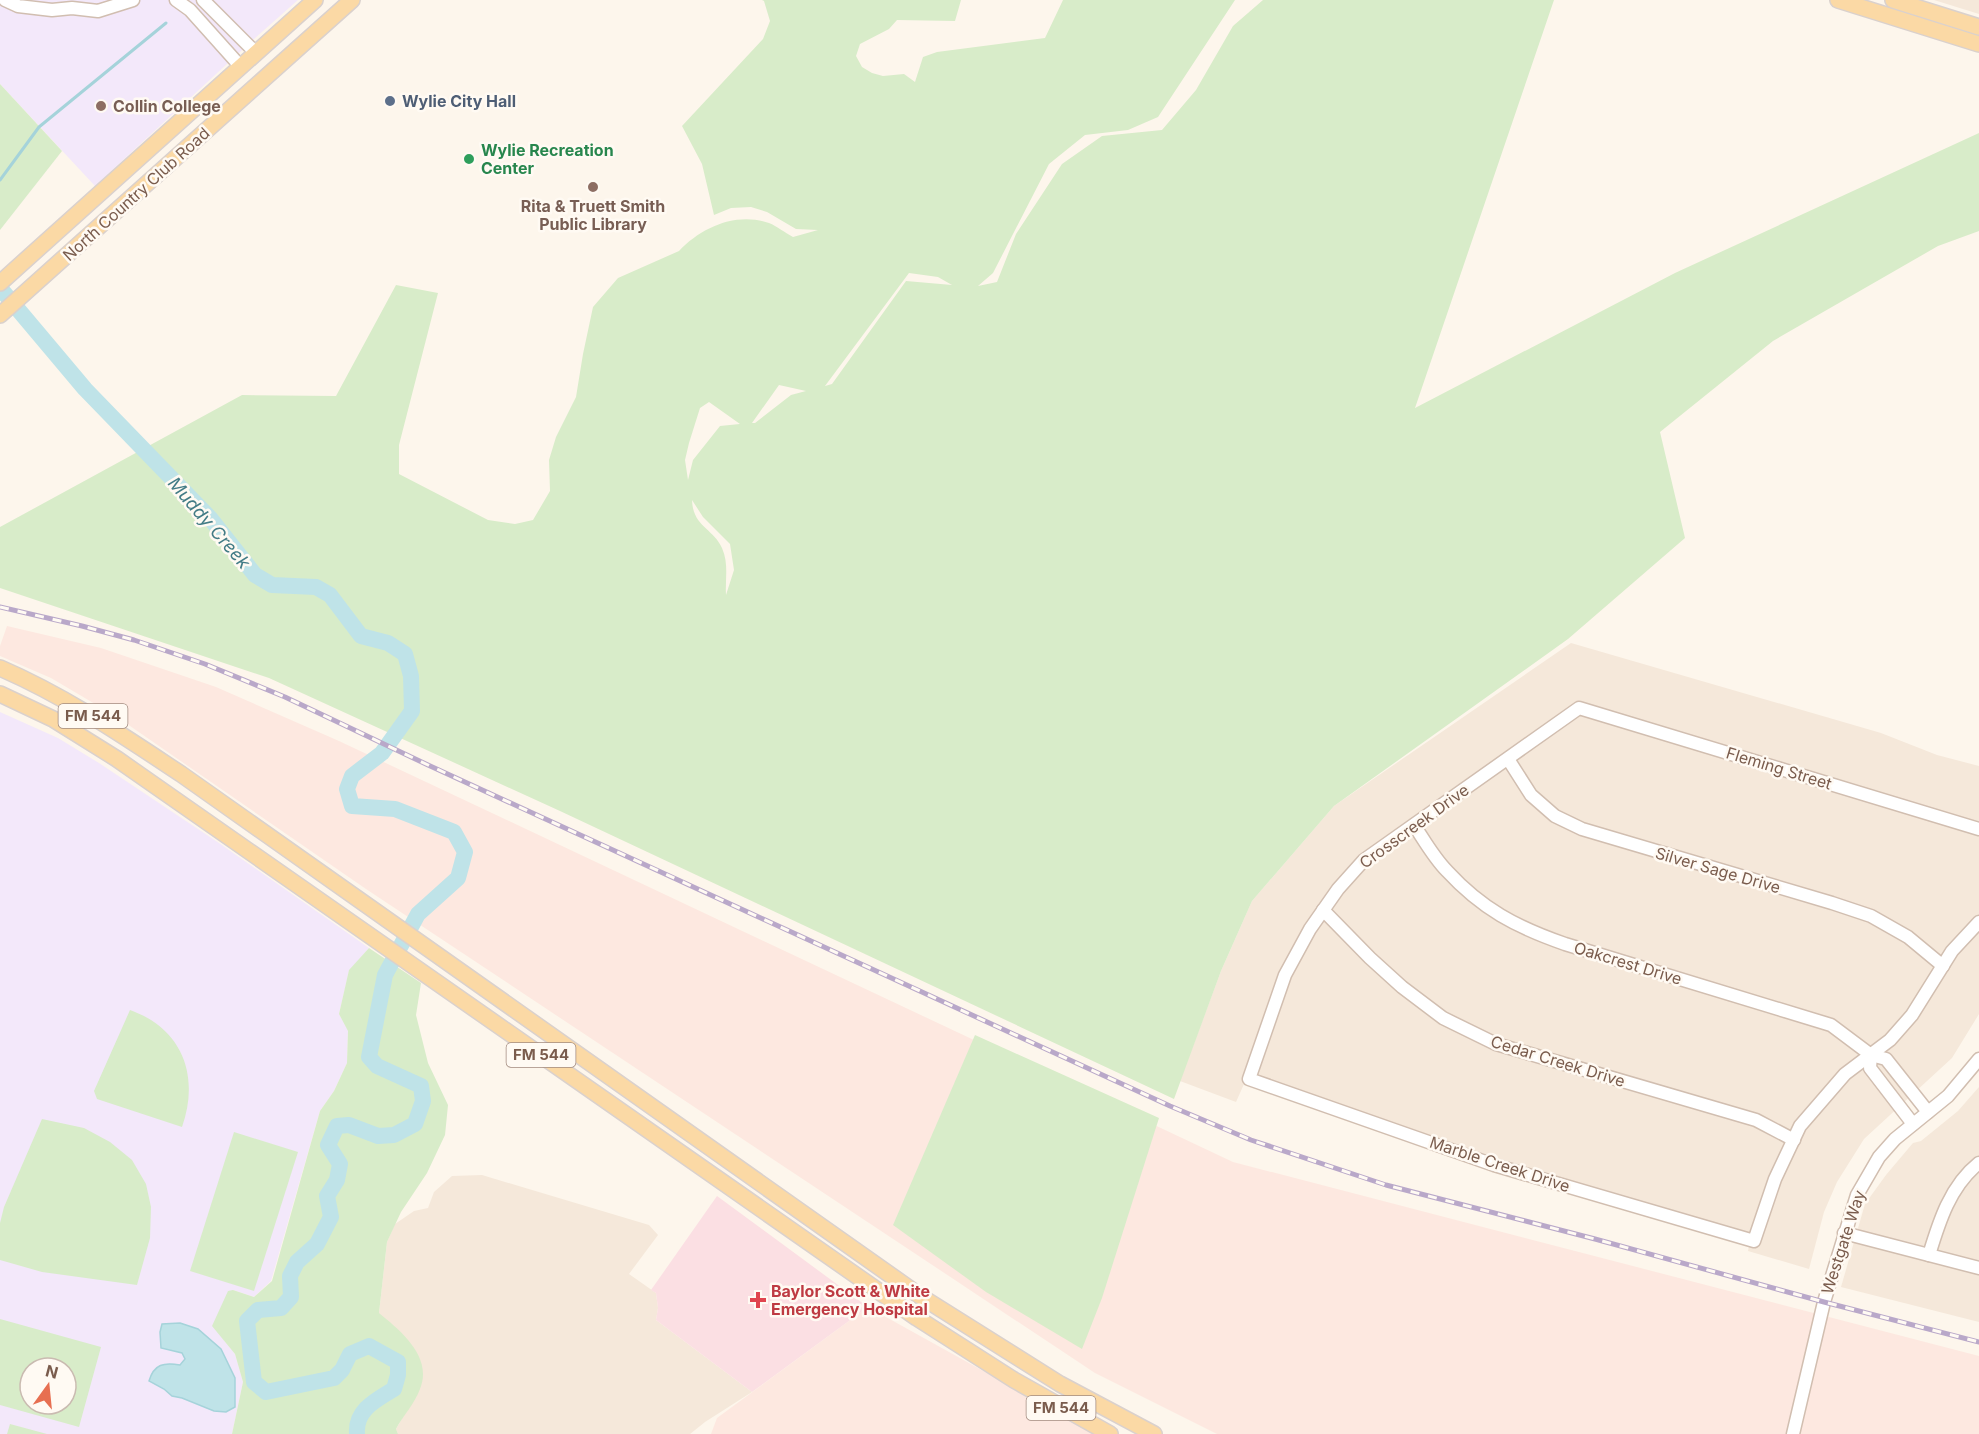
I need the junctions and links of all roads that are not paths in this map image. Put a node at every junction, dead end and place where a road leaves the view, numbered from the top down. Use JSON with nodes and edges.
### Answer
{"nodes":[{"id":1,"x":5,"y":0,"type":"edge"},
{"id":2,"x":87,"y":0,"type":"edge"},
{"id":3,"x":133,"y":0,"type":"edge"},
{"id":4,"x":176,"y":0,"type":"edge"},
{"id":5,"x":203,"y":0,"type":"edge"},
{"id":6,"x":315,"y":0,"type":"edge"},
{"id":7,"x":352,"y":0,"type":"edge"},
{"id":8,"x":1838,"y":0,"type":"edge"},
{"id":9,"x":1893,"y":0,"type":"edge"},
{"id":10,"x":72,"y":8,"type":"junction"},
{"id":11,"x":1923,"y":26,"type":"junction"},
{"id":12,"x":1979,"y":27,"type":"edge"},
{"id":13,"x":1979,"y":37,"type":"edge"},
{"id":14,"x":1979,"y":44,"type":"edge"},
{"id":15,"x":256,"y":53,"type":"junction"},
{"id":16,"x":241,"y":67,"type":"junction"},
{"id":17,"x":262,"y":81,"type":"junction"},
{"id":18,"x":0,"y":283,"type":"edge"},
{"id":19,"x":0,"y":315,"type":"edge"},
{"id":20,"x":0,"y":668,"type":"edge"},
{"id":21,"x":0,"y":694,"type":"edge"},
{"id":22,"x":1579,"y":708,"type":"joint"},
{"id":23,"x":1508,"y":759,"type":"junction"},
{"id":24,"x":180,"y":774,"type":"junction"},
{"id":25,"x":167,"y":794,"type":"junction"},
{"id":26,"x":1414,"y":825,"type":"junction"},
{"id":27,"x":1979,"y":829,"type":"edge"},
{"id":28,"x":1323,"y":910,"type":"junction"},
{"id":29,"x":1979,"y":922,"type":"edge"},
{"id":30,"x":1943,"y":966,"type":"junction"},
{"id":31,"x":1871,"y":1055,"type":"junction"},
{"id":32,"x":1979,"y":1059,"type":"edge"},
{"id":33,"x":1249,"y":1079,"type":"joint"},
{"id":34,"x":1928,"y":1112,"type":"junction"},
{"id":35,"x":1913,"y":1124,"type":"junction"},
{"id":36,"x":1794,"y":1140,"type":"junction"},
{"id":37,"x":726,"y":1160,"type":"junction"},
{"id":38,"x":1979,"y":1163,"type":"edge"},
{"id":39,"x":714,"y":1176,"type":"junction"},
{"id":40,"x":1844,"y":1233,"type":"junction"},
{"id":41,"x":1929,"y":1255,"type":"junction"},
{"id":42,"x":1979,"y":1268,"type":"edge"},
{"id":43,"x":1118,"y":1414,"type":"junction"},
{"id":44,"x":1109,"y":1434,"type":"edge"},
{"id":45,"x":1154,"y":1434,"type":"edge"},
{"id":46,"x":1793,"y":1434,"type":"edge"}],
"edges":[{"from":1,"to":10,"type":"street"},
{"from":2,"to":10,"type":"street"},
{"from":3,"to":10,"type":"street"},
{"from":4,"to":16,"type":"street"},
{"from":5,"to":15,"type":"street"},
{"from":6,"to":15,"type":"main road","name":"North Country Club Road"},
{"from":7,"to":17,"type":"main road","name":"North Country Club Road"},
{"from":8,"to":11,"type":"main road"},
{"from":9,"to":12,"type":"main road"},
{"from":11,"to":13,"type":"main road"},
{"from":11,"to":14,"type":"main road"},
{"from":15,"to":16,"type":"main road","name":"North Country Club Road"},
{"from":15,"to":17,"type":"main road"},
{"from":16,"to":17,"type":"main road"},
{"from":16,"to":18,"type":"main road","name":"North Country Club Road"},
{"from":17,"to":19,"type":"main road","name":"North Country Club Road"},
{"from":20,"to":24,"type":"main road","name":"FM 544","number":"FM 544"},
{"from":21,"to":25,"type":"main road","name":"FM 544","number":"FM 544"},
{"from":22,"to":23,"type":"street","name":"Crosscreek Drive"},
{"from":22,"to":27,"type":"street","name":"Fleming Street"},
{"from":23,"to":26,"type":"street","name":"Crosscreek Drive"},
{"from":23,"to":30,"type":"street","name":"Silver Sage Drive"},
{"from":24,"to":25,"type":"main road"},
{"from":24,"to":37,"type":"main road","name":"FM 544","number":"FM 544"},
{"from":25,"to":39,"type":"main road","name":"FM 544","number":"FM 544"},
{"from":26,"to":28,"type":"street","name":"Crosscreek Drive"},
{"from":26,"to":31,"type":"street","name":"Oakcrest Drive"},
{"from":28,"to":33,"type":"street","name":"Crosscreek Drive"},
{"from":28,"to":36,"type":"street","name":"Cedar Creek Drive"},
{"from":29,"to":30,"type":"street"},
{"from":30,"to":31,"type":"street"},
{"from":31,"to":34,"type":"street","name":"Oakcrest Drive"},
{"from":31,"to":35,"type":"street"},
{"from":31,"to":36,"type":"street"},
{"from":32,"to":34,"type":"street","name":"Westgate Way"},
{"from":33,"to":36,"type":"street","name":"Marble Creek Drive"},
{"from":34,"to":35,"type":"street","name":"Westgate Way"},
{"from":35,"to":40,"type":"street","name":"Westgate Way"},
{"from":37,"to":39,"type":"main road"},
{"from":37,"to":43,"type":"main road","name":"FM 544","number":"FM 544"},
{"from":38,"to":41,"type":"street"},
{"from":39,"to":44,"type":"main road","name":"FM 544","number":"FM 544"},
{"from":40,"to":41,"type":"street"},
{"from":40,"to":46,"type":"street","name":"Westgate Way"},
{"from":41,"to":42,"type":"street"},
{"from":43,"to":44,"type":"street"},
{"from":43,"to":45,"type":"main road","name":"FM 544","number":"FM 544"}]}
